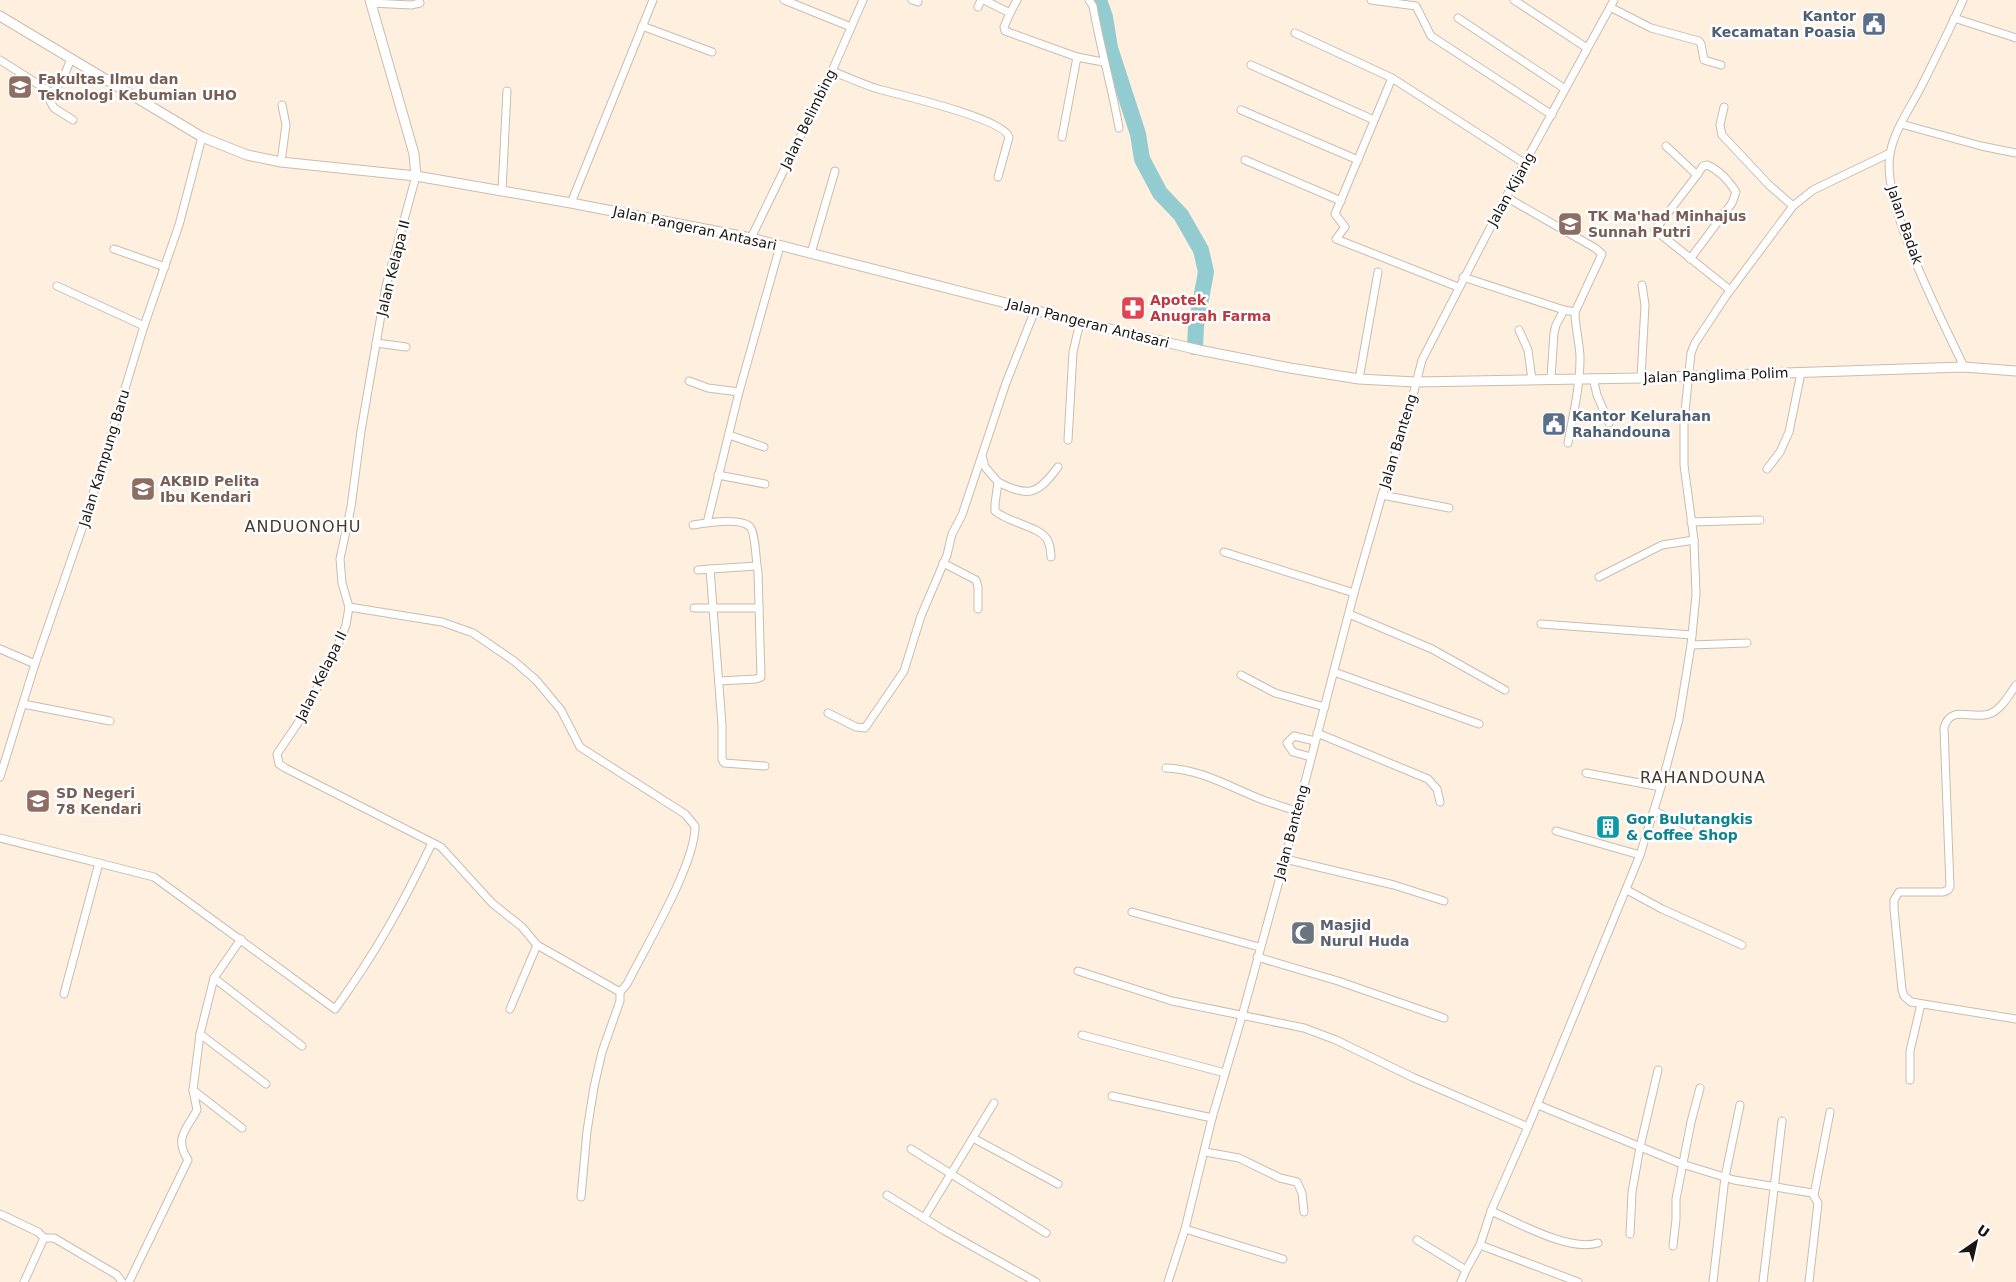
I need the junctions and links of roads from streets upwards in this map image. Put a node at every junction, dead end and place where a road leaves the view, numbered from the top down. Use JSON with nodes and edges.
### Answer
{"nodes":[{"id":1,"x":653,"y":0,"type":"edge"},
{"id":2,"x":784,"y":0,"type":"edge"},
{"id":3,"x":863,"y":0,"type":"edge"},
{"id":4,"x":984,"y":0,"type":"edge"},
{"id":5,"x":1016,"y":0,"type":"edge"},
{"id":6,"x":1089,"y":0,"type":"edge"},
{"id":7,"x":1371,"y":0,"type":"edge"},
{"id":8,"x":1514,"y":0,"type":"edge"},
{"id":9,"x":1963,"y":0,"type":"edge"},
{"id":10,"x":370,"y":2,"type":"edge"},
{"id":11,"x":420,"y":3,"type":"dead end"},
{"id":12,"x":1612,"y":4,"type":"edge"},
{"id":13,"x":1010,"y":13,"type":"junction"},
{"id":14,"x":0,"y":18,"type":"edge"},
{"id":15,"x":1458,"y":18,"type":"dead end"},
{"id":16,"x":1954,"y":18,"type":"junction"},
{"id":17,"x":642,"y":26,"type":"junction"},
{"id":18,"x":851,"y":27,"type":"junction"},
{"id":19,"x":1295,"y":33,"type":"dead end"},
{"id":20,"x":2016,"y":38,"type":"edge"},
{"id":21,"x":1587,"y":48,"type":"junction"},
{"id":22,"x":712,"y":52,"type":"dead end"},
{"id":23,"x":1077,"y":57,"type":"junction"},
{"id":24,"x":71,"y":59,"type":"junction"},
{"id":25,"x":0,"y":60,"type":"edge"},
{"id":26,"x":1103,"y":62,"type":"junction"},
{"id":27,"x":1251,"y":65,"type":"dead end"},
{"id":28,"x":1721,"y":65,"type":"dead end"},
{"id":29,"x":832,"y":71,"type":"junction"},
{"id":30,"x":1392,"y":78,"type":"junction"},
{"id":31,"x":1565,"y":89,"type":"junction"},
{"id":32,"x":507,"y":92,"type":"dead end"},
{"id":33,"x":52,"y":93,"type":"junction"},
{"id":34,"x":282,"y":105,"type":"dead end"},
{"id":35,"x":1724,"y":107,"type":"dead end"},
{"id":36,"x":1241,"y":110,"type":"dead end"},
{"id":37,"x":1552,"y":115,"type":"junction"},
{"id":38,"x":73,"y":120,"type":"dead end"},
{"id":39,"x":1374,"y":120,"type":"junction"},
{"id":40,"x":1901,"y":124,"type":"junction"},
{"id":41,"x":1119,"y":128,"type":"dead end"},
{"id":42,"x":202,"y":137,"type":"junction"},
{"id":43,"x":1062,"y":137,"type":"dead end"},
{"id":44,"x":1666,"y":146,"type":"dead end"},
{"id":45,"x":1890,"y":153,"type":"junction"},
{"id":46,"x":2016,"y":153,"type":"edge"},
{"id":47,"x":1245,"y":160,"type":"dead end"},
{"id":48,"x":1358,"y":160,"type":"junction"},
{"id":49,"x":281,"y":162,"type":"junction"},
{"id":50,"x":1524,"y":164,"type":"junction"},
{"id":51,"x":835,"y":171,"type":"dead end"},
{"id":52,"x":1696,"y":175,"type":"junction"},
{"id":53,"x":416,"y":176,"type":"junction"},
{"id":54,"x":998,"y":177,"type":"dead end"},
{"id":55,"x":502,"y":191,"type":"junction"},
{"id":56,"x":1506,"y":198,"type":"junction"},
{"id":57,"x":1341,"y":201,"type":"junction"},
{"id":58,"x":571,"y":203,"type":"junction"},
{"id":59,"x":1793,"y":206,"type":"junction"},
{"id":60,"x":751,"y":238,"type":"junction"},
{"id":61,"x":780,"y":246,"type":"junction"},
{"id":62,"x":114,"y":249,"type":"dead end"},
{"id":63,"x":811,"y":253,"type":"junction"},
{"id":64,"x":1690,"y":259,"type":"junction"},
{"id":65,"x":165,"y":267,"type":"junction"},
{"id":66,"x":1378,"y":272,"type":"dead end"},
{"id":67,"x":1464,"y":277,"type":"junction"},
{"id":68,"x":1642,"y":285,"type":"dead end"},
{"id":69,"x":57,"y":286,"type":"dead end"},
{"id":70,"x":1458,"y":287,"type":"junction"},
{"id":71,"x":1730,"y":290,"type":"junction"},
{"id":72,"x":1034,"y":310,"type":"junction"},
{"id":73,"x":1564,"y":310,"type":"junction"},
{"id":74,"x":1575,"y":312,"type":"junction"},
{"id":75,"x":1080,"y":322,"type":"junction"},
{"id":76,"x":144,"y":326,"type":"junction"},
{"id":77,"x":1519,"y":330,"type":"dead end"},
{"id":78,"x":376,"y":344,"type":"junction"},
{"id":79,"x":406,"y":348,"type":"dead end"},
{"id":80,"x":1964,"y":367,"type":"junction"},
{"id":81,"x":2016,"y":371,"type":"edge"},
{"id":82,"x":1801,"y":373,"type":"junction"},
{"id":83,"x":1689,"y":376,"type":"junction"},
{"id":84,"x":1551,"y":378,"type":"junction"},
{"id":85,"x":1580,"y":378,"type":"junction"},
{"id":86,"x":1593,"y":378,"type":"junction"},
{"id":87,"x":1641,"y":378,"type":"junction"},
{"id":88,"x":1359,"y":379,"type":"junction"},
{"id":89,"x":1532,"y":380,"type":"junction"},
{"id":90,"x":689,"y":381,"type":"dead end"},
{"id":91,"x":1415,"y":382,"type":"junction"},
{"id":92,"x":739,"y":392,"type":"junction"},
{"id":93,"x":1609,"y":423,"type":"dead end"},
{"id":94,"x":729,"y":435,"type":"junction"},
{"id":95,"x":1068,"y":440,"type":"dead end"},
{"id":96,"x":1568,"y":443,"type":"dead end"},
{"id":97,"x":764,"y":448,"type":"dead end"},
{"id":98,"x":982,"y":456,"type":"junction"},
{"id":99,"x":1058,"y":466,"type":"dead end"},
{"id":100,"x":1766,"y":469,"type":"dead end"},
{"id":101,"x":718,"y":475,"type":"junction"},
{"id":102,"x":998,"y":482,"type":"junction"},
{"id":103,"x":764,"y":484,"type":"dead end"},
{"id":104,"x":1382,"y":495,"type":"junction"},
{"id":105,"x":1449,"y":508,"type":"dead end"},
{"id":106,"x":1760,"y":520,"type":"dead end"},
{"id":107,"x":707,"y":522,"type":"junction"},
{"id":108,"x":1690,"y":522,"type":"junction"},
{"id":109,"x":693,"y":525,"type":"dead end"},
{"id":110,"x":1694,"y":540,"type":"junction"},
{"id":111,"x":1224,"y":552,"type":"dead end"},
{"id":112,"x":1052,"y":557,"type":"dead end"},
{"id":113,"x":943,"y":563,"type":"junction"},
{"id":114,"x":757,"y":566,"type":"junction"},
{"id":115,"x":710,"y":569,"type":"junction"},
{"id":116,"x":698,"y":570,"type":"dead end"},
{"id":117,"x":1599,"y":577,"type":"dead end"},
{"id":118,"x":1354,"y":592,"type":"junction"},
{"id":119,"x":349,"y":607,"type":"junction"},
{"id":120,"x":694,"y":608,"type":"dead end"},
{"id":121,"x":714,"y":608,"type":"junction"},
{"id":122,"x":760,"y":608,"type":"junction"},
{"id":123,"x":978,"y":609,"type":"dead end"},
{"id":124,"x":1349,"y":614,"type":"junction"},
{"id":125,"x":1541,"y":624,"type":"dead end"},
{"id":126,"x":1692,"y":636,"type":"junction"},
{"id":127,"x":1747,"y":643,"type":"dead end"},
{"id":128,"x":1691,"y":645,"type":"junction"},
{"id":129,"x":0,"y":649,"type":"edge"},
{"id":130,"x":35,"y":664,"type":"junction"},
{"id":131,"x":1334,"y":672,"type":"junction"},
{"id":132,"x":1241,"y":675,"type":"dead end"},
{"id":133,"x":719,"y":681,"type":"junction"},
{"id":134,"x":2016,"y":685,"type":"edge"},
{"id":135,"x":1505,"y":690,"type":"dead end"},
{"id":136,"x":23,"y":704,"type":"junction"},
{"id":137,"x":1325,"y":707,"type":"junction"},
{"id":138,"x":828,"y":713,"type":"dead end"},
{"id":139,"x":110,"y":721,"type":"dead end"},
{"id":140,"x":1479,"y":724,"type":"dead end"},
{"id":141,"x":1316,"y":737,"type":"junction"},
{"id":142,"x":1311,"y":757,"type":"junction"},
{"id":143,"x":765,"y":766,"type":"dead end"},
{"id":144,"x":1166,"y":768,"type":"dead end"},
{"id":145,"x":1586,"y":773,"type":"dead end"},
{"id":146,"x":0,"y":776,"type":"edge"},
{"id":147,"x":1662,"y":787,"type":"junction"},
{"id":148,"x":1440,"y":802,"type":"dead end"},
{"id":149,"x":1296,"y":811,"type":"junction"},
{"id":150,"x":1654,"y":811,"type":"junction"},
{"id":151,"x":1690,"y":827,"type":"dead end"},
{"id":152,"x":1556,"y":831,"type":"dead end"},
{"id":153,"x":0,"y":838,"type":"edge"},
{"id":154,"x":432,"y":842,"type":"junction"},
{"id":155,"x":1640,"y":855,"type":"junction"},
{"id":156,"x":1285,"y":858,"type":"junction"},
{"id":157,"x":99,"y":864,"type":"junction"},
{"id":158,"x":1627,"y":890,"type":"junction"},
{"id":159,"x":1444,"y":901,"type":"dead end"},
{"id":160,"x":1132,"y":912,"type":"dead end"},
{"id":161,"x":241,"y":940,"type":"junction"},
{"id":162,"x":537,"y":945,"type":"junction"},
{"id":163,"x":1742,"y":945,"type":"dead end"},
{"id":164,"x":1259,"y":947,"type":"junction"},
{"id":165,"x":1257,"y":957,"type":"junction"},
{"id":166,"x":1078,"y":971,"type":"dead end"},
{"id":167,"x":214,"y":978,"type":"junction"},
{"id":168,"x":620,"y":992,"type":"junction"},
{"id":169,"x":64,"y":994,"type":"dead end"},
{"id":170,"x":1921,"y":1004,"type":"junction"},
{"id":171,"x":510,"y":1009,"type":"dead end"},
{"id":172,"x":1242,"y":1016,"type":"junction"},
{"id":173,"x":1444,"y":1018,"type":"dead end"},
{"id":174,"x":2016,"y":1019,"type":"edge"},
{"id":175,"x":200,"y":1034,"type":"junction"},
{"id":176,"x":1082,"y":1035,"type":"dead end"},
{"id":177,"x":302,"y":1046,"type":"dead end"},
{"id":178,"x":1658,"y":1070,"type":"dead end"},
{"id":179,"x":1225,"y":1073,"type":"junction"},
{"id":180,"x":1910,"y":1080,"type":"dead end"},
{"id":181,"x":266,"y":1084,"type":"dead end"},
{"id":182,"x":1700,"y":1088,"type":"dead end"},
{"id":183,"x":193,"y":1090,"type":"junction"},
{"id":184,"x":1112,"y":1096,"type":"dead end"},
{"id":185,"x":994,"y":1103,"type":"dead end"},
{"id":186,"x":1538,"y":1105,"type":"junction"},
{"id":187,"x":1740,"y":1105,"type":"dead end"},
{"id":188,"x":1830,"y":1112,"type":"dead end"},
{"id":189,"x":1212,"y":1118,"type":"junction"},
{"id":190,"x":1782,"y":1121,"type":"dead end"},
{"id":191,"x":1528,"y":1127,"type":"junction"},
{"id":192,"x":242,"y":1128,"type":"dead end"},
{"id":193,"x":973,"y":1138,"type":"junction"},
{"id":194,"x":1640,"y":1147,"type":"junction"},
{"id":195,"x":911,"y":1149,"type":"dead end"},
{"id":196,"x":1205,"y":1152,"type":"junction"},
{"id":197,"x":1682,"y":1164,"type":"junction"},
{"id":198,"x":951,"y":1174,"type":"junction"},
{"id":199,"x":1724,"y":1177,"type":"junction"},
{"id":200,"x":1058,"y":1184,"type":"dead end"},
{"id":201,"x":1774,"y":1186,"type":"junction"},
{"id":202,"x":1814,"y":1195,"type":"junction"},
{"id":203,"x":887,"y":1196,"type":"dead end"},
{"id":204,"x":581,"y":1198,"type":"dead end"},
{"id":205,"x":1491,"y":1211,"type":"junction"},
{"id":206,"x":1304,"y":1212,"type":"dead end"},
{"id":207,"x":0,"y":1214,"type":"edge"},
{"id":208,"x":924,"y":1218,"type":"junction"},
{"id":209,"x":1185,"y":1229,"type":"junction"},
{"id":210,"x":1046,"y":1233,"type":"dead end"},
{"id":211,"x":1630,"y":1234,"type":"dead end"},
{"id":212,"x":44,"y":1238,"type":"junction"},
{"id":213,"x":1417,"y":1240,"type":"dead end"},
{"id":214,"x":1598,"y":1243,"type":"dead end"},
{"id":215,"x":1480,"y":1245,"type":"junction"},
{"id":216,"x":1673,"y":1246,"type":"dead end"},
{"id":217,"x":1283,"y":1259,"type":"dead end"},
{"id":218,"x":1466,"y":1270,"type":"junction"},
{"id":219,"x":1171,"y":1281,"type":"edge"},
{"id":220,"x":24,"y":1282,"type":"edge"},
{"id":221,"x":122,"y":1282,"type":"edge"},
{"id":222,"x":130,"y":1282,"type":"edge"},
{"id":223,"x":1036,"y":1282,"type":"edge"},
{"id":224,"x":1461,"y":1282,"type":"edge"},
{"id":225,"x":1578,"y":1282,"type":"edge"},
{"id":226,"x":1713,"y":1282,"type":"edge"},
{"id":227,"x":1763,"y":1282,"type":"edge"},
{"id":228,"x":1809,"y":1282,"type":"edge"},
{"id":229,"x":1813,"y":1282,"type":"edge"}],
"edges":[{"from":1,"to":17,"type":"street"},
{"from":2,"to":18,"type":"street"},
{"from":3,"to":18,"type":"street","name":"Jalan Belimbing"},
{"from":4,"to":13,"type":"street"},
{"from":5,"to":13,"type":"street"},
{"from":6,"to":26,"type":"street"},
{"from":7,"to":37,"type":"street"},
{"from":8,"to":21,"type":"street"},
{"from":9,"to":16,"type":"street","name":"Jalan Badak"},
{"from":10,"to":11,"type":"street"},
{"from":10,"to":53,"type":"street"},
{"from":12,"to":21,"type":"street","name":"Jalan Kijang"},
{"from":12,"to":28,"type":"street"},
{"from":13,"to":23,"type":"street"},
{"from":14,"to":24,"type":"street","name":"Jalan Pangeran Antasari"},
{"from":15,"to":31,"type":"street"},
{"from":16,"to":20,"type":"street"},
{"from":16,"to":40,"type":"street","name":"Jalan Badak"},
{"from":17,"to":22,"type":"street"},
{"from":17,"to":58,"type":"street"},
{"from":18,"to":29,"type":"street","name":"Jalan Belimbing"},
{"from":19,"to":30,"type":"street"},
{"from":21,"to":31,"type":"street","name":"Jalan Kijang"},
{"from":23,"to":26,"type":"street"},
{"from":23,"to":43,"type":"street"},
{"from":24,"to":33,"type":"street"},
{"from":24,"to":42,"type":"street","name":"Jalan Pangeran Antasari"},
{"from":25,"to":33,"type":"street"},
{"from":26,"to":41,"type":"street"},
{"from":27,"to":39,"type":"street"},
{"from":29,"to":54,"type":"street"},
{"from":29,"to":60,"type":"street","name":"Jalan Belimbing"},
{"from":30,"to":39,"type":"street"},
{"from":30,"to":50,"type":"street"},
{"from":31,"to":37,"type":"street","name":"Jalan Kijang"},
{"from":32,"to":55,"type":"street"},
{"from":33,"to":38,"type":"street"},
{"from":34,"to":49,"type":"street"},
{"from":35,"to":59,"type":"street"},
{"from":36,"to":48,"type":"street"},
{"from":37,"to":50,"type":"street","name":"Jalan Kijang"},
{"from":39,"to":48,"type":"street"},
{"from":40,"to":45,"type":"street","name":"Jalan Badak"},
{"from":40,"to":46,"type":"street"},
{"from":42,"to":49,"type":"street","name":"Jalan Pangeran Antasari"},
{"from":42,"to":65,"type":"street","name":"Jalan Kampung Baru"},
{"from":44,"to":52,"type":"street"},
{"from":45,"to":59,"type":"street"},
{"from":45,"to":80,"type":"street","name":"Jalan Badak"},
{"from":47,"to":57,"type":"street"},
{"from":48,"to":57,"type":"street"},
{"from":49,"to":53,"type":"street","name":"Jalan Pangeran Antasari"},
{"from":50,"to":56,"type":"street","name":"Jalan Kijang"},
{"from":51,"to":63,"type":"street"},
{"from":52,"to":64,"type":"street"},
{"from":52,"to":64,"type":"street"},
{"from":53,"to":55,"type":"street","name":"Jalan Pangeran Antasari"},
{"from":53,"to":78,"type":"street","name":"Jalan Kelapa II"},
{"from":55,"to":58,"type":"street","name":"Jalan Pangeran Antasari"},
{"from":56,"to":67,"type":"street","name":"Jalan Kijang"},
{"from":56,"to":74,"type":"street"},
{"from":57,"to":70,"type":"street"},
{"from":58,"to":60,"type":"street","name":"Jalan Pangeran Antasari"},
{"from":59,"to":71,"type":"street"},
{"from":60,"to":61,"type":"street","name":"Jalan Pangeran Antasari"},
{"from":61,"to":63,"type":"street","name":"Jalan Pangeran Antasari"},
{"from":61,"to":92,"type":"street"},
{"from":62,"to":65,"type":"street"},
{"from":63,"to":72,"type":"street","name":"Jalan Pangeran Antasari"},
{"from":64,"to":71,"type":"street"},
{"from":65,"to":76,"type":"street","name":"Jalan Kampung Baru"},
{"from":66,"to":88,"type":"street"},
{"from":67,"to":70,"type":"street","name":"Jalan Kijang"},
{"from":67,"to":73,"type":"street"},
{"from":68,"to":87,"type":"street"},
{"from":69,"to":76,"type":"street"},
{"from":70,"to":91,"type":"street","name":"Jalan Kijang"},
{"from":71,"to":83,"type":"street"},
{"from":72,"to":75,"type":"street","name":"Jalan Pangeran Antasari"},
{"from":72,"to":98,"type":"street"},
{"from":73,"to":74,"type":"street"},
{"from":73,"to":84,"type":"street"},
{"from":74,"to":85,"type":"street"},
{"from":75,"to":88,"type":"street","name":"Jalan Pangeran Antasari"},
{"from":75,"to":95,"type":"street"},
{"from":76,"to":130,"type":"street","name":"Jalan Kampung Baru"},
{"from":77,"to":89,"type":"street"},
{"from":78,"to":79,"type":"street"},
{"from":78,"to":119,"type":"street","name":"Jalan Kelapa II"},
{"from":80,"to":81,"type":"street","name":"Jalan Panglima Polim"},
{"from":80,"to":82,"type":"street","name":"Jalan Panglima Polim"},
{"from":82,"to":83,"type":"street","name":"Jalan Panglima Polim"},
{"from":82,"to":100,"type":"street"},
{"from":83,"to":87,"type":"street","name":"Jalan Panglima Polim"},
{"from":83,"to":108,"type":"street"},
{"from":84,"to":85,"type":"street","name":"Jalan Panglima Polim"},
{"from":84,"to":89,"type":"street","name":"Jalan Panglima Polim"},
{"from":85,"to":86,"type":"street","name":"Jalan Panglima Polim"},
{"from":85,"to":96,"type":"street"},
{"from":86,"to":87,"type":"street","name":"Jalan Panglima Polim"},
{"from":86,"to":93,"type":"street"},
{"from":88,"to":91,"type":"street","name":"Jalan Pangeran Antasari"},
{"from":89,"to":91,"type":"street","name":"Jalan Panglima Polim"},
{"from":90,"to":92,"type":"street"},
{"from":91,"to":104,"type":"street","name":"Jalan Banteng"},
{"from":92,"to":94,"type":"street"},
{"from":94,"to":97,"type":"street"},
{"from":94,"to":101,"type":"street"},
{"from":98,"to":102,"type":"street"},
{"from":98,"to":113,"type":"street"},
{"from":99,"to":102,"type":"street"},
{"from":101,"to":103,"type":"street"},
{"from":101,"to":107,"type":"street"},
{"from":102,"to":112,"type":"street"},
{"from":104,"to":105,"type":"street"},
{"from":104,"to":118,"type":"street","name":"Jalan Banteng"},
{"from":106,"to":108,"type":"street"},
{"from":107,"to":109,"type":"street"},
{"from":107,"to":114,"type":"street"},
{"from":108,"to":110,"type":"street"},
{"from":110,"to":117,"type":"street"},
{"from":110,"to":126,"type":"street"},
{"from":111,"to":118,"type":"street"},
{"from":113,"to":123,"type":"street"},
{"from":113,"to":138,"type":"street"},
{"from":114,"to":115,"type":"street"},
{"from":114,"to":122,"type":"street"},
{"from":115,"to":116,"type":"street"},
{"from":115,"to":121,"type":"street"},
{"from":118,"to":124,"type":"street","name":"Jalan Banteng"},
{"from":119,"to":154,"type":"street","name":"Jalan Kelapa II"},
{"from":119,"to":168,"type":"street"},
{"from":120,"to":121,"type":"street"},
{"from":121,"to":122,"type":"street"},
{"from":121,"to":133,"type":"street"},
{"from":122,"to":133,"type":"street"},
{"from":124,"to":131,"type":"street","name":"Jalan Banteng"},
{"from":124,"to":135,"type":"street"},
{"from":125,"to":126,"type":"street"},
{"from":126,"to":128,"type":"street"},
{"from":127,"to":128,"type":"street"},
{"from":128,"to":147,"type":"street"},
{"from":129,"to":130,"type":"street"},
{"from":130,"to":136,"type":"street","name":"Jalan Kampung Baru"},
{"from":131,"to":137,"type":"street","name":"Jalan Banteng"},
{"from":131,"to":140,"type":"street"},
{"from":132,"to":137,"type":"street"},
{"from":133,"to":143,"type":"street"},
{"from":134,"to":170,"type":"street"},
{"from":136,"to":139,"type":"street"},
{"from":136,"to":146,"type":"street","name":"Jalan Kampung Baru"},
{"from":137,"to":141,"type":"street","name":"Jalan Banteng"},
{"from":141,"to":142,"type":"street","name":"Jalan Banteng"},
{"from":141,"to":142,"type":"street"},
{"from":141,"to":148,"type":"street"},
{"from":142,"to":149,"type":"street","name":"Jalan Banteng"},
{"from":144,"to":149,"type":"street"},
{"from":145,"to":147,"type":"street"},
{"from":147,"to":150,"type":"street"},
{"from":149,"to":156,"type":"street","name":"Jalan Banteng"},
{"from":150,"to":151,"type":"street"},
{"from":150,"to":155,"type":"street"},
{"from":152,"to":155,"type":"street"},
{"from":153,"to":157,"type":"street"},
{"from":154,"to":161,"type":"street"},
{"from":154,"to":162,"type":"street","name":"Jalan Kelapa II"},
{"from":155,"to":158,"type":"street"},
{"from":156,"to":159,"type":"street"},
{"from":156,"to":164,"type":"street","name":"Jalan Banteng"},
{"from":157,"to":161,"type":"street"},
{"from":157,"to":169,"type":"street"},
{"from":158,"to":163,"type":"street"},
{"from":158,"to":186,"type":"street"},
{"from":160,"to":164,"type":"street"},
{"from":161,"to":167,"type":"street"},
{"from":162,"to":168,"type":"street","name":"Jalan Kelapa II"},
{"from":162,"to":171,"type":"street"},
{"from":164,"to":165,"type":"street","name":"Jalan Banteng"},
{"from":165,"to":172,"type":"street","name":"Jalan Banteng"},
{"from":165,"to":173,"type":"street"},
{"from":166,"to":172,"type":"street"},
{"from":167,"to":175,"type":"street"},
{"from":167,"to":177,"type":"street"},
{"from":168,"to":204,"type":"street"},
{"from":170,"to":174,"type":"street"},
{"from":170,"to":180,"type":"street"},
{"from":172,"to":179,"type":"street","name":"Jalan Banteng"},
{"from":172,"to":191,"type":"street"},
{"from":175,"to":181,"type":"street"},
{"from":175,"to":183,"type":"street"},
{"from":176,"to":179,"type":"street"},
{"from":178,"to":194,"type":"street"},
{"from":179,"to":189,"type":"street","name":"Jalan Banteng"},
{"from":182,"to":197,"type":"street"},
{"from":183,"to":192,"type":"street"},
{"from":183,"to":222,"type":"street"},
{"from":184,"to":189,"type":"street"},
{"from":185,"to":193,"type":"street"},
{"from":186,"to":191,"type":"street"},
{"from":186,"to":194,"type":"street"},
{"from":187,"to":199,"type":"street"},
{"from":188,"to":202,"type":"street"},
{"from":189,"to":196,"type":"street","name":"Jalan Banteng"},
{"from":190,"to":201,"type":"street"},
{"from":191,"to":205,"type":"street"},
{"from":193,"to":198,"type":"street"},
{"from":193,"to":200,"type":"street"},
{"from":194,"to":197,"type":"street"},
{"from":194,"to":211,"type":"street"},
{"from":195,"to":198,"type":"street"},
{"from":196,"to":206,"type":"street"},
{"from":196,"to":209,"type":"street","name":"Jalan Banteng"},
{"from":197,"to":199,"type":"street"},
{"from":197,"to":216,"type":"street"},
{"from":198,"to":208,"type":"street"},
{"from":198,"to":210,"type":"street"},
{"from":199,"to":201,"type":"street"},
{"from":199,"to":226,"type":"street"},
{"from":201,"to":202,"type":"street"},
{"from":201,"to":227,"type":"street"},
{"from":202,"to":228,"type":"street"},
{"from":203,"to":208,"type":"street"},
{"from":205,"to":214,"type":"street"},
{"from":205,"to":215,"type":"street"},
{"from":207,"to":212,"type":"street"},
{"from":208,"to":223,"type":"street"},
{"from":209,"to":217,"type":"street"},
{"from":209,"to":219,"type":"street","name":"Jalan Banteng"},
{"from":212,"to":220,"type":"street"},
{"from":212,"to":221,"type":"street"},
{"from":213,"to":218,"type":"street"},
{"from":215,"to":218,"type":"street"},
{"from":215,"to":225,"type":"street"},
{"from":218,"to":224,"type":"street"},
{"from":228,"to":229,"type":"street"}]}
